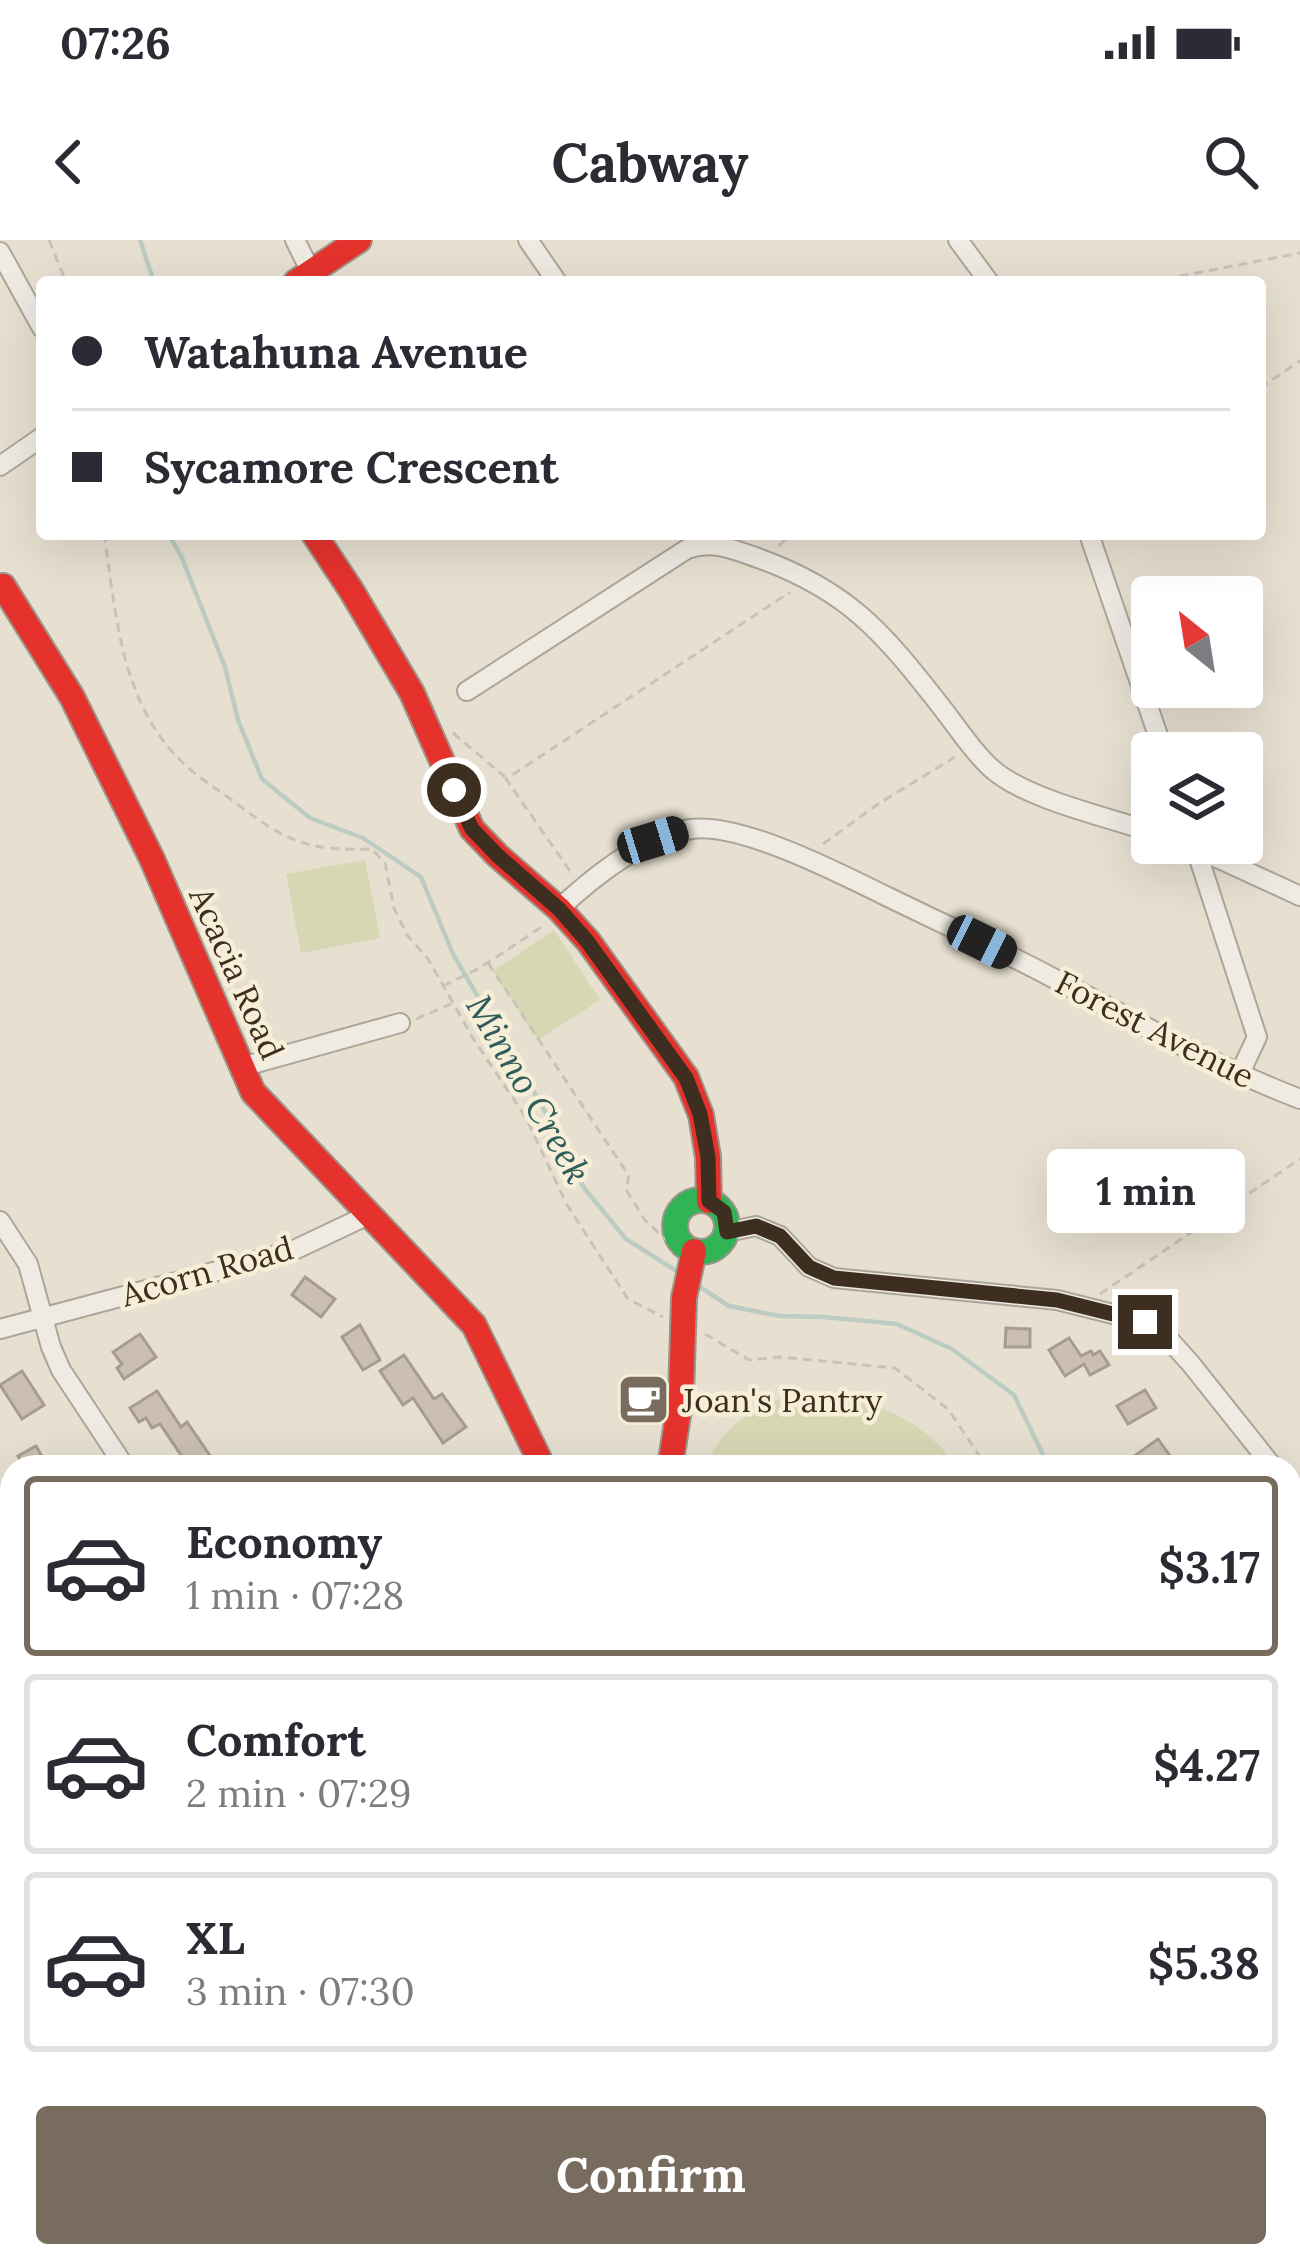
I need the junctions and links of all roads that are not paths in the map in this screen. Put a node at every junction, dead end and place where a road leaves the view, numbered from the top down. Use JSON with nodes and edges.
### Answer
{"nodes":[{"id":1,"x":295,"y":240,"type":"edge"},
{"id":2,"x":358,"y":240,"type":"edge"},
{"id":3,"x":528,"y":240,"type":"edge"},
{"id":4,"x":958,"y":240,"type":"edge"},
{"id":5,"x":0,"y":252,"type":"edge"},
{"id":6,"x":304,"y":276,"type":"edge"},
{"id":7,"x":305,"y":276,"type":"edge"},
{"id":8,"x":553,"y":276,"type":"edge"},
{"id":9,"x":985,"y":276,"type":"edge"},
{"id":10,"x":36,"y":317,"type":"edge"},
{"id":11,"x":36,"y":441,"type":"edge"},
{"id":12,"x":0,"y":466,"type":"edge"},
{"id":13,"x":318,"y":540,"type":"edge"},
{"id":14,"x":719,"y":540,"type":"edge"},
{"id":15,"x":1091,"y":540,"type":"edge"},
{"id":16,"x":3,"y":586,"type":"edge"},
{"id":17,"x":467,"y":692,"type":"dead end"},
{"id":18,"x":1157,"y":732,"type":"edge"},
{"id":19,"x":1131,"y":825,"type":"edge"},
{"id":20,"x":1198,"y":864,"type":"edge"},
{"id":21,"x":1233,"y":864,"type":"edge"},
{"id":22,"x":1300,"y":896,"type":"edge"},
{"id":23,"x":559,"y":909,"type":"junction"},
{"id":24,"x":400,"y":1023,"type":"road end"},
{"id":25,"x":242,"y":1067,"type":"junction"},
{"id":26,"x":1239,"y":1076,"type":"junction"},
{"id":27,"x":1300,"y":1099,"type":"edge"},
{"id":28,"x":709,"y":1201,"type":"junction"},
{"id":29,"x":368,"y":1215,"type":"junction"},
{"id":30,"x":0,"y":1221,"type":"edge"},
{"id":31,"x":727,"y":1232,"type":"junction"},
{"id":32,"x":690,"y":1269,"type":"junction"},
{"id":33,"x":43,"y":1316,"type":"junction"},
{"id":34,"x":0,"y":1329,"type":"edge"},
{"id":35,"x":116,"y":1455,"type":"edge"},
{"id":36,"x":537,"y":1455,"type":"edge"},
{"id":37,"x":672,"y":1455,"type":"edge"},
{"id":38,"x":1264,"y":1455,"type":"edge"}],
"edges":[{"from":1,"to":6,"type":"street"},
{"from":2,"to":7,"type":"street"},
{"from":3,"to":8,"type":"street"},
{"from":4,"to":9,"type":"street"},
{"from":5,"to":10,"type":"street"},
{"from":11,"to":12,"type":"street"},
{"from":13,"to":23,"type":"street"},
{"from":14,"to":17,"type":"street"},
{"from":14,"to":19,"type":"street"},
{"from":15,"to":18,"type":"street"},
{"from":16,"to":25,"type":"street","name":"Acacia Road"},
{"from":20,"to":26,"type":"street"},
{"from":21,"to":22,"type":"street"},
{"from":23,"to":26,"type":"street","name":"Forest Avenue"},
{"from":23,"to":28,"type":"street"},
{"from":24,"to":25,"type":"street"},
{"from":25,"to":29,"type":"street","name":"Acacia Road"},
{"from":26,"to":27,"type":"street","name":"Forest Avenue"},
{"from":28,"to":31,"type":"street"},
{"from":28,"to":32,"type":"street"},
{"from":29,"to":33,"type":"street","name":"Acorn Road"},
{"from":29,"to":36,"type":"street","name":"Acacia Road"},
{"from":30,"to":33,"type":"street"},
{"from":31,"to":32,"type":"street"},
{"from":31,"to":38,"type":"street"},
{"from":32,"to":37,"type":"street"},
{"from":33,"to":34,"type":"street","name":"Acorn Road"},
{"from":33,"to":35,"type":"street"}]}
